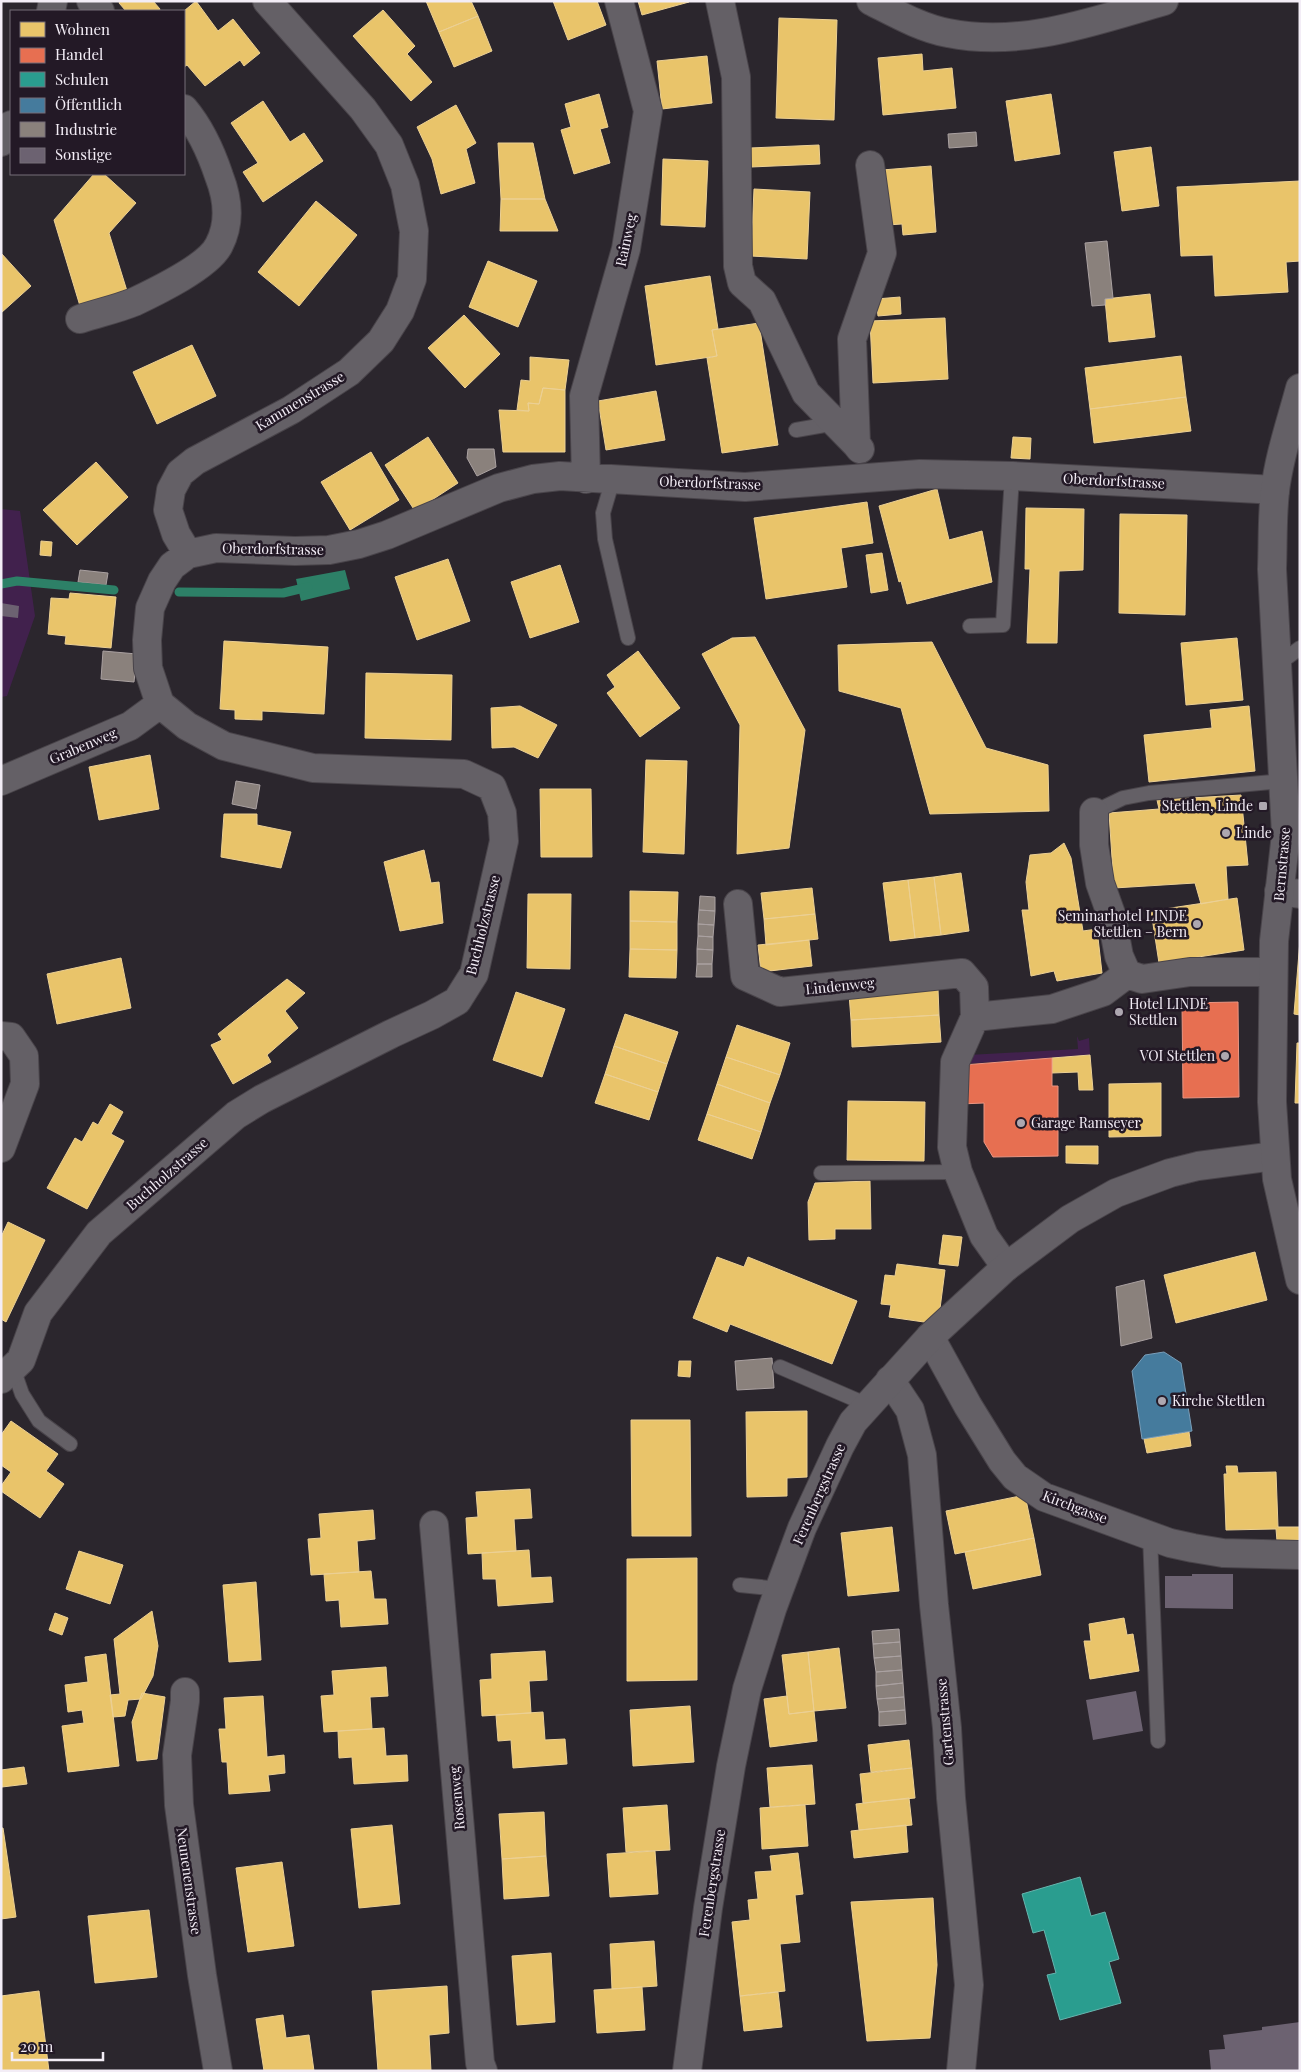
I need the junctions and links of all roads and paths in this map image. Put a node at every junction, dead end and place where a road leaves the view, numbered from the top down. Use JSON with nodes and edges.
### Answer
{"nodes":[{"id":1,"x":267,"y":1,"type":"edge"},
{"id":2,"x":619,"y":1,"type":"edge"},
{"id":3,"x":720,"y":1,"type":"edge"},
{"id":4,"x":871,"y":1,"type":"edge"},
{"id":5,"x":1164,"y":1,"type":"edge"},
{"id":6,"x":185,"y":110,"type":"edge"},
{"id":7,"x":10,"y":127,"type":"edge"},
{"id":8,"x":1,"y":142,"type":"edge"},
{"id":9,"x":870,"y":165,"type":"dead end"},
{"id":10,"x":80,"y":319,"type":"dead end"},
{"id":11,"x":1299,"y":392,"type":"edge"},
{"id":12,"x":836,"y":423,"type":"junction"},
{"id":13,"x":796,"y":430,"type":"dead end"},
{"id":14,"x":856,"y":444,"type":"junction"},
{"id":15,"x":887,"y":476,"type":"junction"},
{"id":16,"x":1012,"y":476,"type":"junction"},
{"id":17,"x":586,"y":479,"type":"junction"},
{"id":18,"x":613,"y":479,"type":"junction"},
{"id":19,"x":1275,"y":490,"type":"junction"},
{"id":20,"x":188,"y":554,"type":"junction"},
{"id":21,"x":970,"y":626,"type":"dead end"},
{"id":22,"x":628,"y":638,"type":"dead end"},
{"id":23,"x":1300,"y":648,"type":"edge"},
{"id":24,"x":1278,"y":664,"type":"junction"},
{"id":25,"x":160,"y":704,"type":"junction"},
{"id":26,"x":1,"y":781,"type":"edge"},
{"id":27,"x":1284,"y":781,"type":"junction"},
{"id":28,"x":1094,"y":812,"type":"joint"},
{"id":29,"x":1290,"y":892,"type":"edge"},
{"id":30,"x":738,"y":904,"type":"dead end"},
{"id":31,"x":1274,"y":972,"type":"junction"},
{"id":32,"x":1127,"y":974,"type":"junction"},
{"id":33,"x":975,"y":1017,"type":"junction"},
{"id":34,"x":1,"y":1036,"type":"edge"},
{"id":35,"x":1,"y":1148,"type":"edge"},
{"id":36,"x":1274,"y":1156,"type":"junction"},
{"id":37,"x":822,"y":1172,"type":"dead end"},
{"id":38,"x":958,"y":1172,"type":"junction"},
{"id":39,"x":1006,"y":1266,"type":"junction"},
{"id":40,"x":1300,"y":1280,"type":"edge"},
{"id":41,"x":930,"y":1337,"type":"junction"},
{"id":42,"x":780,"y":1367,"type":"dead end"},
{"id":43,"x":7,"y":1374,"type":"edge"},
{"id":44,"x":890,"y":1380,"type":"junction"},
{"id":45,"x":868,"y":1405,"type":"junction"},
{"id":46,"x":70,"y":1444,"type":"dead end"},
{"id":47,"x":434,"y":1525,"type":"dead end"},
{"id":48,"x":1150,"y":1536,"type":"junction"},
{"id":49,"x":1300,"y":1555,"type":"edge"},
{"id":50,"x":740,"y":1585,"type":"dead end"},
{"id":51,"x":780,"y":1589,"type":"junction"},
{"id":52,"x":185,"y":1692,"type":"dead end"},
{"id":53,"x":1158,"y":1741,"type":"dead end"},
{"id":54,"x":218,"y":2071,"type":"edge"},
{"id":55,"x":483,"y":2071,"type":"edge"},
{"id":56,"x":687,"y":2071,"type":"edge"},
{"id":57,"x":961,"y":2071,"type":"edge"}],
"edges":[{"from":1,"to":20,"type":"street","name":"Kammenstrasse"},
{"from":2,"to":17,"type":"street","name":"Rainweg"},
{"from":3,"to":12,"type":"street"},
{"from":4,"to":5,"type":"street"},
{"from":6,"to":10,"type":"street"},
{"from":7,"to":8,"type":"street"},
{"from":9,"to":14,"type":"street"},
{"from":11,"to":19,"type":"street","name":"Bernstrasse"},
{"from":12,"to":13,"type":"lane"},
{"from":12,"to":14,"type":"street"},
{"from":14,"to":15,"type":"street"},
{"from":15,"to":16,"type":"street","name":"Oberdorfstrasse"},
{"from":15,"to":18,"type":"street","name":"Oberdorfstrasse"},
{"from":16,"to":19,"type":"street","name":"Oberdorfstrasse"},
{"from":16,"to":21,"type":"lane"},
{"from":17,"to":18,"type":"street","name":"Oberdorfstrasse"},
{"from":17,"to":20,"type":"street","name":"Oberdorfstrasse"},
{"from":18,"to":22,"type":"lane"},
{"from":19,"to":24,"type":"street","name":"Bernstrasse"},
{"from":20,"to":25,"type":"street"},
{"from":23,"to":24,"type":"lane"},
{"from":24,"to":27,"type":"street","name":"Bernstrasse"},
{"from":25,"to":26,"type":"street","name":"Grabenweg"},
{"from":25,"to":43,"type":"street","name":"Buchholzstrasse"},
{"from":27,"to":28,"type":"lane"},
{"from":27,"to":29,"type":"street","name":"Bernstrasse"},
{"from":28,"to":32,"type":"street"},
{"from":29,"to":31,"type":"street","name":"Bernstrasse"},
{"from":30,"to":33,"type":"street","name":"Lindenweg"},
{"from":31,"to":32,"type":"street"},
{"from":31,"to":36,"type":"street","name":"Bernstrasse"},
{"from":32,"to":33,"type":"street"},
{"from":33,"to":38,"type":"street","name":"Lindenweg"},
{"from":34,"to":35,"type":"street"},
{"from":36,"to":39,"type":"street","name":"Ferenbergstrasse"},
{"from":36,"to":40,"type":"street","name":"Bernstrasse"},
{"from":37,"to":38,"type":"lane"},
{"from":38,"to":39,"type":"street","name":"Lindenweg"},
{"from":39,"to":41,"type":"street","name":"Ferenbergstrasse"},
{"from":41,"to":44,"type":"street","name":"Ferenbergstrasse"},
{"from":41,"to":48,"type":"street","name":"Kirchgasse"},
{"from":42,"to":45,"type":"lane"},
{"from":43,"to":46,"type":"lane"},
{"from":44,"to":45,"type":"street","name":"Ferenbergstrasse"},
{"from":44,"to":57,"type":"street","name":"Gartenstrasse"},
{"from":45,"to":51,"type":"street","name":"Ferenbergstrasse"},
{"from":47,"to":55,"type":"street","name":"Rosenweg"},
{"from":48,"to":49,"type":"street","name":"Kirchgasse"},
{"from":48,"to":53,"type":"lane"},
{"from":50,"to":51,"type":"lane"},
{"from":51,"to":56,"type":"street","name":"Ferenbergstrasse"},
{"from":52,"to":54,"type":"street","name":"Neunenenstrasse"}]}
